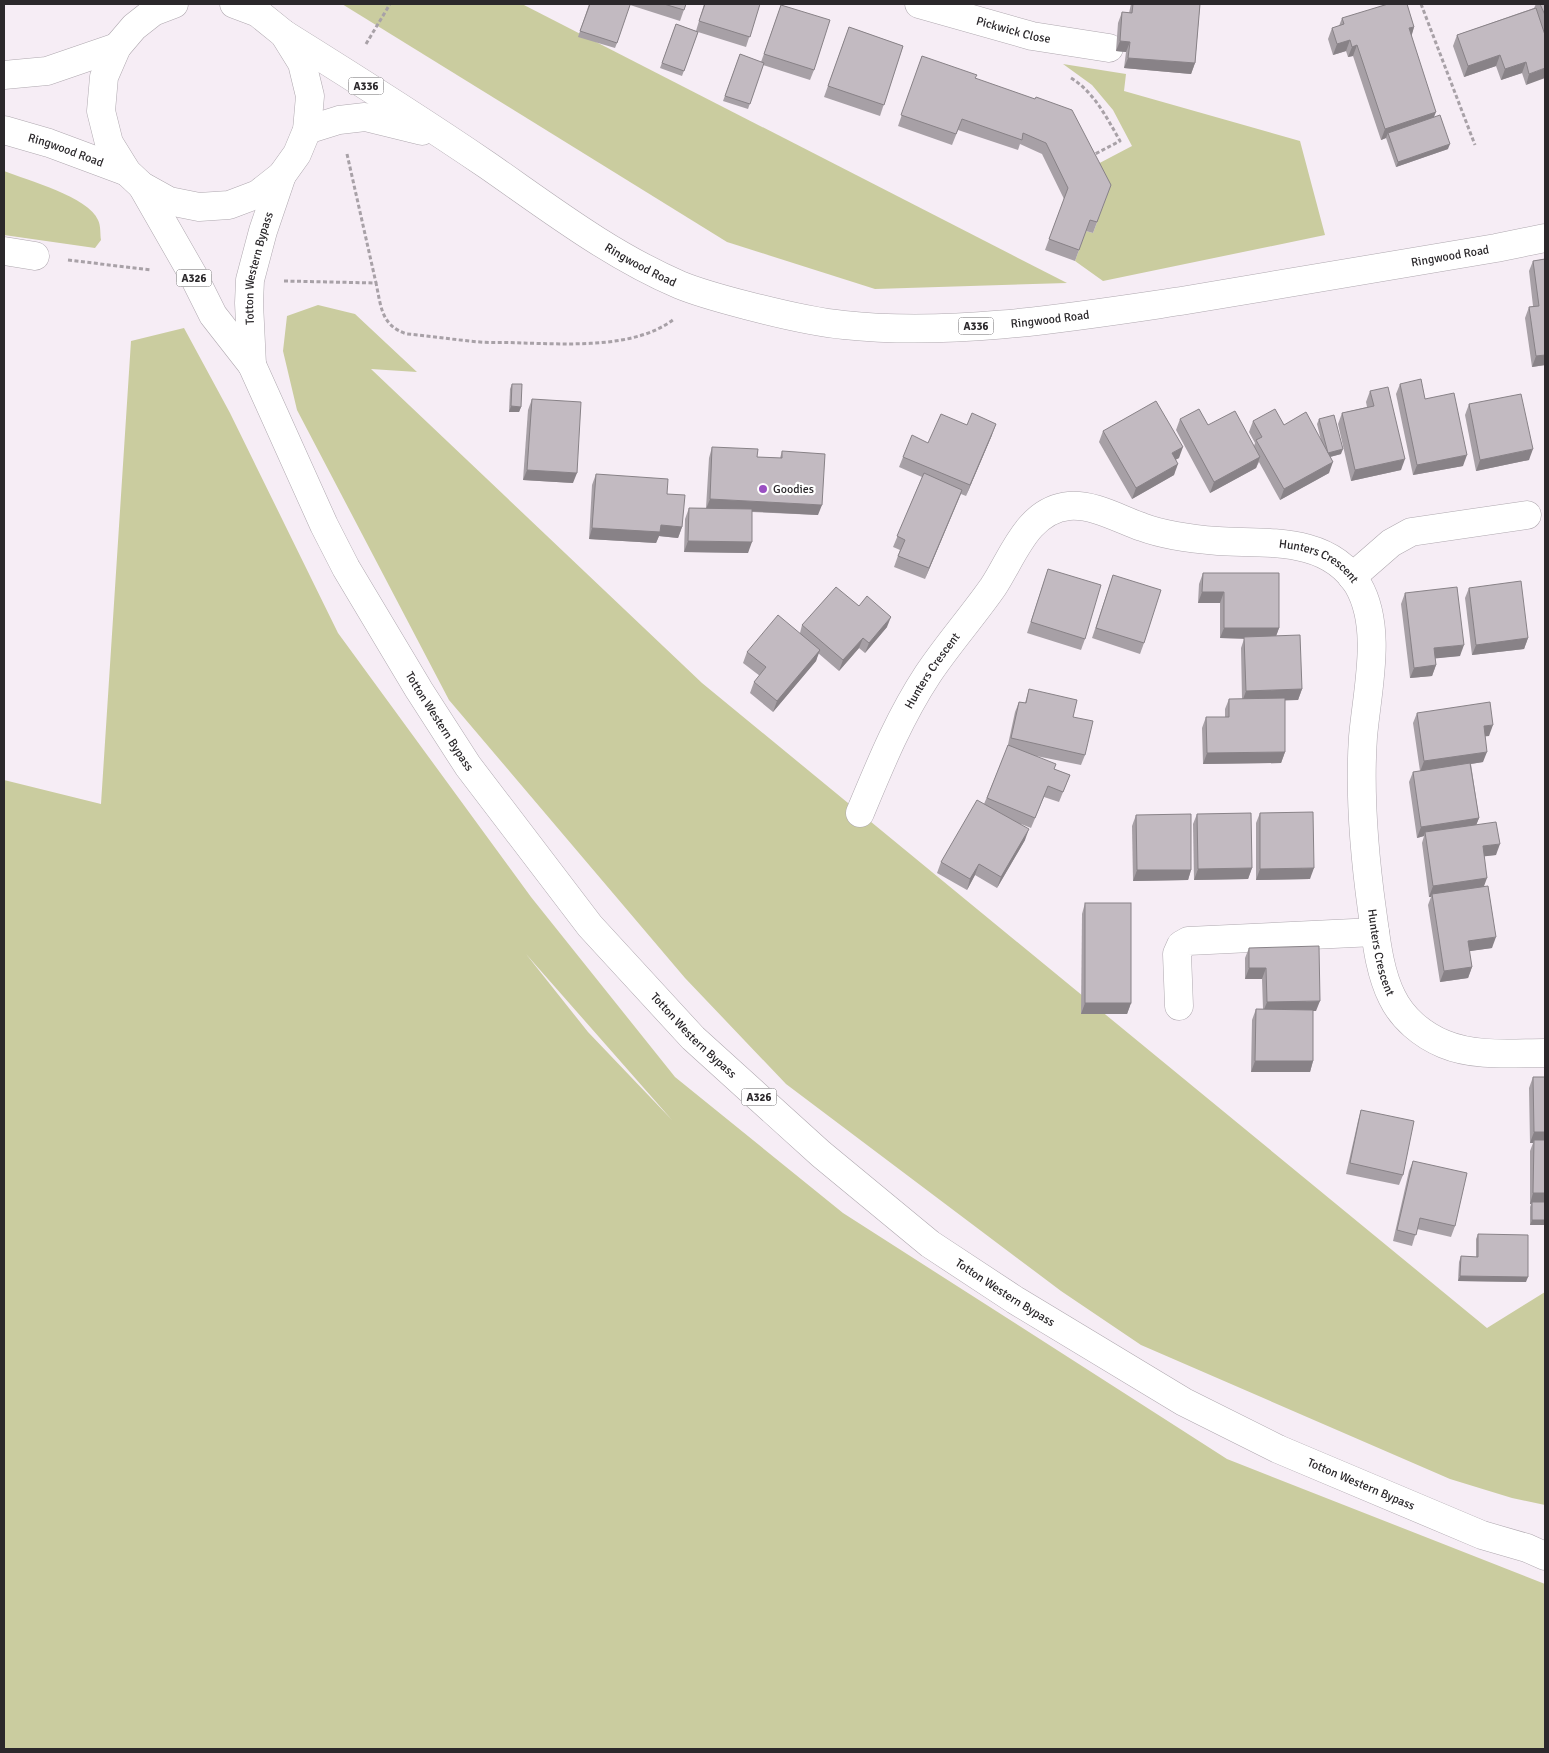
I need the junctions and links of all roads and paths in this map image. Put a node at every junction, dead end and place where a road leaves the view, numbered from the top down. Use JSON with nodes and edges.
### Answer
{"nodes":[{"id":1,"x":174,"y":4,"type":"edge"},
{"id":2,"x":234,"y":4,"type":"edge"},
{"id":3,"x":919,"y":4,"type":"edge"},
{"id":4,"x":1421,"y":4,"type":"edge"},
{"id":5,"x":130,"y":26,"type":"edge"},
{"id":6,"x":284,"y":34,"type":"junction"},
{"id":7,"x":1109,"y":48,"type":"dead end"},
{"id":8,"x":4,"y":75,"type":"edge"},
{"id":9,"x":1069,"y":77,"type":"dead end"},
{"id":10,"x":4,"y":130,"type":"edge"},
{"id":11,"x":307,"y":130,"type":"junction"},
{"id":12,"x":447,"y":138,"type":"junction"},
{"id":13,"x":1475,"y":145,"type":"dead end"},
{"id":14,"x":1088,"y":158,"type":"edge"},
{"id":15,"x":282,"y":175,"type":"junction"},
{"id":16,"x":134,"y":179,"type":"junction"},
{"id":17,"x":1545,"y":238,"type":"edge"},
{"id":18,"x":4,"y":251,"type":"edge"},
{"id":19,"x":35,"y":256,"type":"joint"},
{"id":20,"x":193,"y":276,"type":"junction"},
{"id":21,"x":250,"y":280,"type":"junction"},
{"id":22,"x":689,"y":288,"type":"junction"},
{"id":23,"x":252,"y":366,"type":"junction"},
{"id":24,"x":1527,"y":514,"type":"dead end"},
{"id":25,"x":1352,"y":578,"type":"junction"},
{"id":26,"x":860,"y":813,"type":"dead end"},
{"id":27,"x":1375,"y":932,"type":"junction"},
{"id":28,"x":1179,"y":1006,"type":"dead end"},
{"id":29,"x":1545,"y":1053,"type":"edge"},
{"id":30,"x":1539,"y":1551,"type":"edge"}],
"edges":[{"from":1,"to":5,"type":"main road"},
{"from":2,"to":6,"type":"main road"},
{"from":3,"to":7,"type":"main road","name":"Pickwick Close"},
{"from":4,"to":13,"type":"path"},
{"from":5,"to":8,"type":"main road"},
{"from":5,"to":16,"type":"main road","name":"Totton Western Bypass"},
{"from":6,"to":11,"type":"main road"},
{"from":6,"to":12,"type":"main road","name":"Ringwood Road","number":"A336"},
{"from":9,"to":14,"type":"path"},
{"from":10,"to":16,"type":"main road","name":"Ringwood Road"},
{"from":11,"to":12,"type":"main road","name":"Ringwood Road","number":"A336"},
{"from":11,"to":15,"type":"main road"},
{"from":12,"to":22,"type":"main road","name":"Ringwood Road","number":"A336"},
{"from":15,"to":16,"type":"main road","name":"Ringwood Road"},
{"from":15,"to":21,"type":"main road","name":"Totton Western Bypass","number":"A326"},
{"from":16,"to":20,"type":"main road","name":"Totton Western Bypass","number":"A326"},
{"from":17,"to":22,"type":"main road","name":"Ringwood Road","number":"A336"},
{"from":18,"to":19,"type":"main road"},
{"from":19,"to":20,"type":"path"},
{"from":20,"to":23,"type":"main road","name":"Totton Western Bypass","number":"A326"},
{"from":21,"to":22,"type":"path"},
{"from":21,"to":23,"type":"main road","name":"Totton Western Bypass","number":"A326"},
{"from":23,"to":30,"type":"main road","name":"Totton Western Bypass","number":"A326"},
{"from":24,"to":25,"type":"main road"},
{"from":25,"to":26,"type":"main road","name":"Hunters Crescent"},
{"from":25,"to":27,"type":"main road","name":"Hunters Crescent"},
{"from":27,"to":28,"type":"main road"},
{"from":27,"to":29,"type":"main road","name":"Hunters Crescent"}]}
